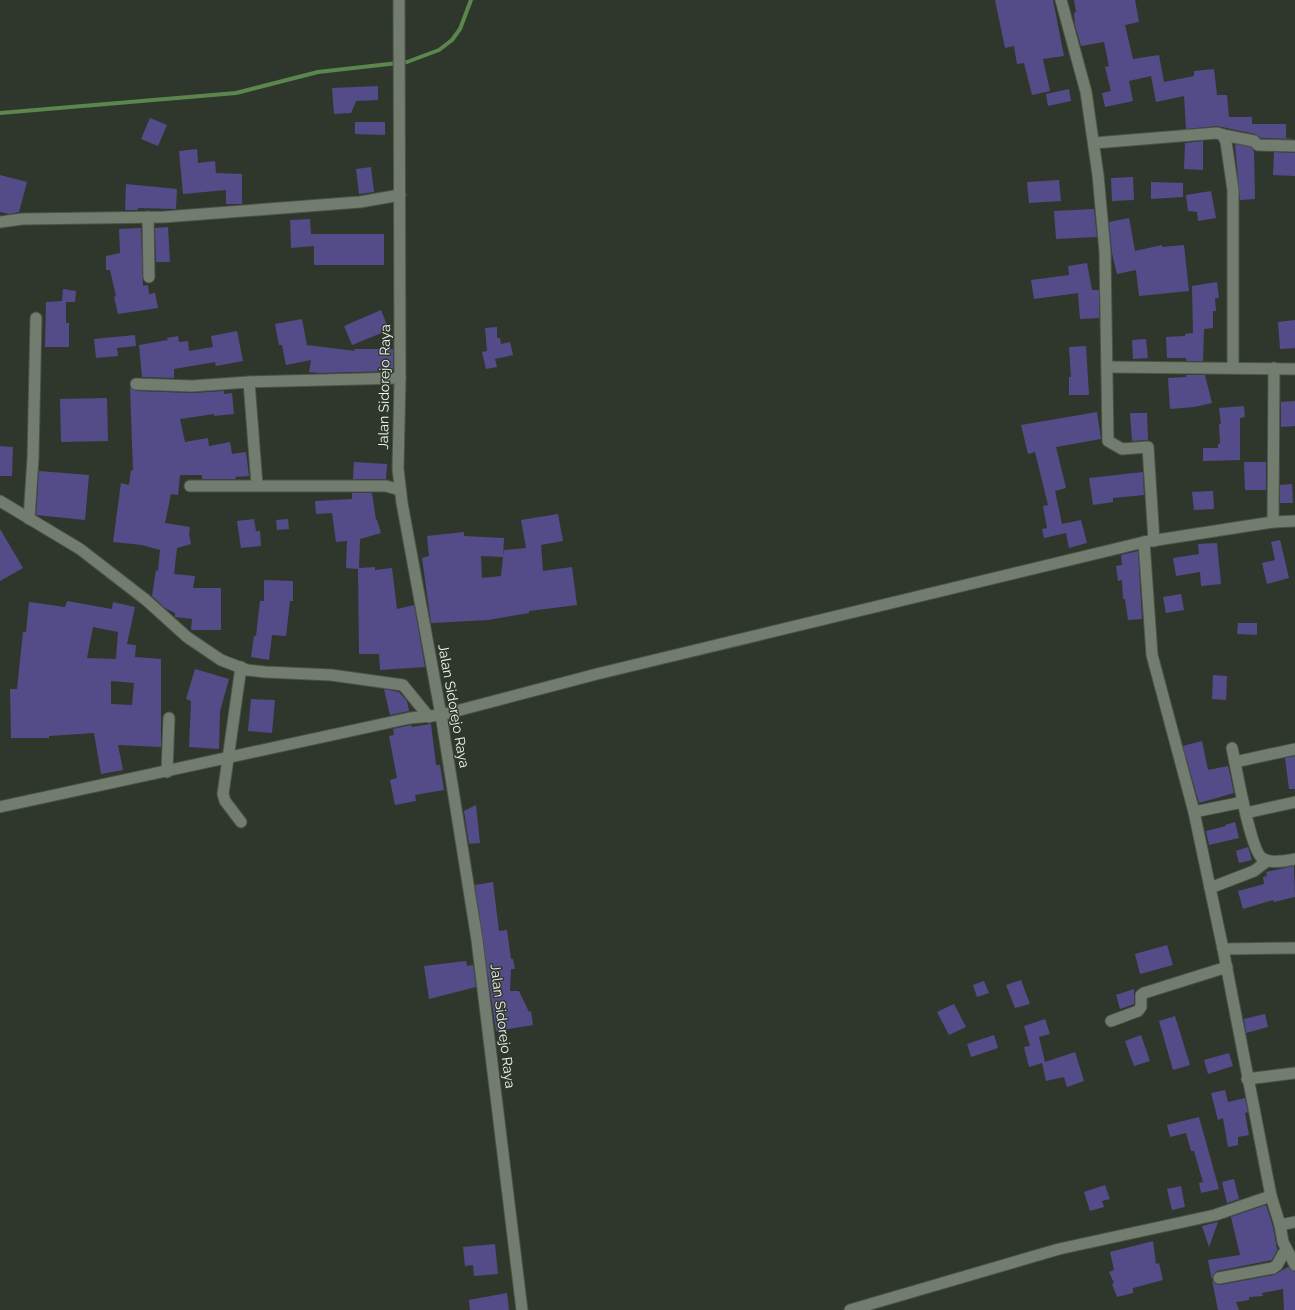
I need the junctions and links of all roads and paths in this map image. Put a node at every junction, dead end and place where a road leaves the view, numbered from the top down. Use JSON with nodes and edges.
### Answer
{"nodes":[{"id":1,"x":399,"y":0,"type":"edge"},
{"id":2,"x":1061,"y":0,"type":"edge"},
{"id":3,"x":1223,"y":135,"type":"junction"},
{"id":4,"x":1094,"y":143,"type":"junction"},
{"id":5,"x":1295,"y":146,"type":"edge"},
{"id":6,"x":400,"y":195,"type":"junction"},
{"id":7,"x":148,"y":217,"type":"junction"},
{"id":8,"x":0,"y":222,"type":"edge"},
{"id":9,"x":149,"y":278,"type":"dead end"},
{"id":10,"x":36,"y":318,"type":"dead end"},
{"id":11,"x":1107,"y":367,"type":"junction"},
{"id":12,"x":1232,"y":367,"type":"junction"},
{"id":13,"x":1274,"y":368,"type":"junction"},
{"id":14,"x":1295,"y":369,"type":"edge"},
{"id":15,"x":400,"y":378,"type":"junction"},
{"id":16,"x":249,"y":382,"type":"junction"},
{"id":17,"x":136,"y":384,"type":"dead end"},
{"id":18,"x":257,"y":485,"type":"junction"},
{"id":19,"x":190,"y":486,"type":"dead end"},
{"id":20,"x":400,"y":490,"type":"junction"},
{"id":21,"x":0,"y":501,"type":"edge"},
{"id":22,"x":29,"y":519,"type":"junction"},
{"id":23,"x":1295,"y":521,"type":"edge"},
{"id":24,"x":1273,"y":522,"type":"junction"},
{"id":25,"x":1149,"y":541,"type":"junction"},
{"id":26,"x":241,"y":667,"type":"junction"},
{"id":27,"x":441,"y":715,"type":"junction"},
{"id":28,"x":429,"y":717,"type":"junction"},
{"id":29,"x":169,"y":718,"type":"dead end"},
{"id":30,"x":1232,"y":748,"type":"dead end"},
{"id":31,"x":1295,"y":749,"type":"edge"},
{"id":32,"x":227,"y":759,"type":"junction"},
{"id":33,"x":1235,"y":762,"type":"junction"},
{"id":34,"x":168,"y":772,"type":"junction"},
{"id":35,"x":1295,"y":802,"type":"edge"},
{"id":36,"x":0,"y":807,"type":"edge"},
{"id":37,"x":1245,"y":807,"type":"junction"},
{"id":38,"x":1194,"y":812,"type":"junction"},
{"id":39,"x":241,"y":822,"type":"dead end"},
{"id":40,"x":1295,"y":859,"type":"edge"},
{"id":41,"x":1267,"y":861,"type":"junction"},
{"id":42,"x":1210,"y":888,"type":"junction"},
{"id":43,"x":1295,"y":948,"type":"edge"},
{"id":44,"x":1223,"y":949,"type":"junction"},
{"id":45,"x":1227,"y":967,"type":"junction"},
{"id":46,"x":1111,"y":1021,"type":"dead end"},
{"id":47,"x":1295,"y":1073,"type":"edge"},
{"id":48,"x":1247,"y":1079,"type":"junction"},
{"id":49,"x":1271,"y":1196,"type":"junction"},
{"id":50,"x":1295,"y":1222,"type":"edge"},
{"id":51,"x":1280,"y":1225,"type":"junction"},
{"id":52,"x":1286,"y":1249,"type":"junction"},
{"id":53,"x":1295,"y":1265,"type":"edge"},
{"id":54,"x":1219,"y":1278,"type":"dead end"},
{"id":55,"x":522,"y":1310,"type":"edge"},
{"id":56,"x":850,"y":1310,"type":"edge"}],
"edges":[{"from":1,"to":6,"type":"street","name":"Jalan Sidorejo Raya"},
{"from":2,"to":4,"type":"street"},
{"from":3,"to":4,"type":"street"},
{"from":3,"to":5,"type":"street"},
{"from":3,"to":12,"type":"street"},
{"from":4,"to":11,"type":"street"},
{"from":6,"to":7,"type":"street"},
{"from":6,"to":15,"type":"street","name":"Jalan Sidorejo Raya"},
{"from":7,"to":8,"type":"street"},
{"from":7,"to":9,"type":"street"},
{"from":10,"to":22,"type":"street"},
{"from":11,"to":12,"type":"street"},
{"from":11,"to":25,"type":"street"},
{"from":12,"to":13,"type":"street"},
{"from":13,"to":14,"type":"street"},
{"from":13,"to":24,"type":"street"},
{"from":15,"to":16,"type":"street"},
{"from":15,"to":20,"type":"street","name":"Jalan Sidorejo Raya"},
{"from":16,"to":17,"type":"street"},
{"from":16,"to":18,"type":"street"},
{"from":18,"to":19,"type":"street"},
{"from":18,"to":20,"type":"street"},
{"from":20,"to":27,"type":"street","name":"Jalan Sidorejo Raya"},
{"from":21,"to":22,"type":"street"},
{"from":22,"to":26,"type":"street"},
{"from":23,"to":24,"type":"street"},
{"from":24,"to":25,"type":"street"},
{"from":25,"to":27,"type":"street"},
{"from":25,"to":38,"type":"street"},
{"from":26,"to":28,"type":"street"},
{"from":26,"to":32,"type":"street"},
{"from":27,"to":28,"type":"street"},
{"from":27,"to":55,"type":"street","name":"Jalan Sidorejo Raya"},
{"from":28,"to":32,"type":"street"},
{"from":29,"to":34,"type":"street"},
{"from":30,"to":33,"type":"street"},
{"from":31,"to":33,"type":"street"},
{"from":32,"to":34,"type":"street"},
{"from":32,"to":39,"type":"street"},
{"from":33,"to":37,"type":"street"},
{"from":34,"to":36,"type":"street"},
{"from":35,"to":37,"type":"street"},
{"from":37,"to":38,"type":"street"},
{"from":37,"to":41,"type":"street"},
{"from":38,"to":42,"type":"street"},
{"from":40,"to":41,"type":"street"},
{"from":41,"to":42,"type":"street"},
{"from":42,"to":44,"type":"street"},
{"from":43,"to":44,"type":"street"},
{"from":44,"to":45,"type":"street"},
{"from":45,"to":46,"type":"street"},
{"from":45,"to":48,"type":"street"},
{"from":47,"to":48,"type":"street"},
{"from":48,"to":49,"type":"street"},
{"from":49,"to":51,"type":"street"},
{"from":49,"to":56,"type":"street"},
{"from":50,"to":51,"type":"street"},
{"from":51,"to":52,"type":"street"},
{"from":52,"to":53,"type":"street"},
{"from":52,"to":54,"type":"street"}]}
